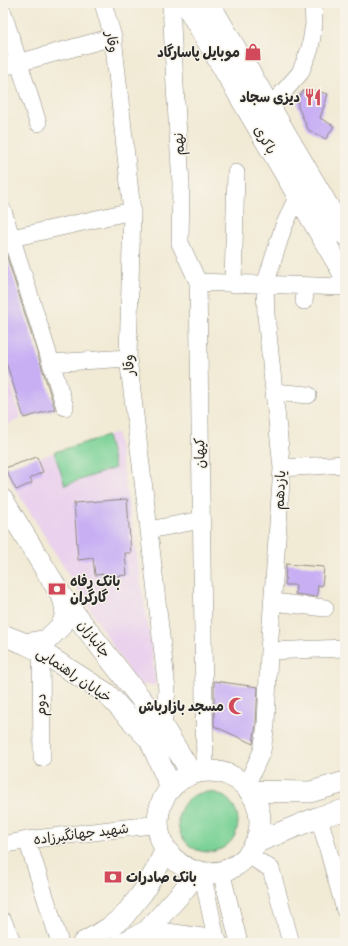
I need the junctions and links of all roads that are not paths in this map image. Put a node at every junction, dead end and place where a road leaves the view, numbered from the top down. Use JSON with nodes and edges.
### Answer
{"nodes":[{"id":1,"x":103,"y":3,"type":"edge"},
{"id":2,"x":171,"y":3,"type":"edge"},
{"id":3,"x":185,"y":3,"type":"edge"},
{"id":4,"x":209,"y":3,"type":"edge"},
{"id":5,"x":313,"y":3,"type":"edge"},
{"id":6,"x":3,"y":13,"type":"edge"},
{"id":7,"x":113,"y":37,"type":"junction"},
{"id":8,"x":11,"y":65,"type":"edge"},
{"id":9,"x":270,"y":107,"type":"junction"},
{"id":10,"x":38,"y":123,"type":"dead end"},
{"id":11,"x":236,"y":173,"type":"dead end"},
{"id":12,"x":298,"y":195,"type":"junction"},
{"id":13,"x":3,"y":211,"type":"edge"},
{"id":14,"x":132,"y":211,"type":"junction"},
{"id":15,"x":345,"y":235,"type":"edge"},
{"id":16,"x":12,"y":238,"type":"junction"},
{"id":17,"x":345,"y":276,"type":"edge"},
{"id":18,"x":198,"y":282,"type":"junction"},
{"id":19,"x":233,"y":284,"type":"junction"},
{"id":20,"x":265,"y":285,"type":"junction"},
{"id":21,"x":345,"y":287,"type":"edge"},
{"id":22,"x":128,"y":358,"type":"junction"},
{"id":23,"x":51,"y":363,"type":"junction"},
{"id":24,"x":274,"y":392,"type":"junction"},
{"id":25,"x":308,"y":395,"type":"dead end"},
{"id":26,"x":64,"y":408,"type":"dead end"},
{"id":27,"x":345,"y":464,"type":"edge"},
{"id":28,"x":282,"y":468,"type":"junction"},
{"id":29,"x":3,"y":500,"type":"edge"},
{"id":30,"x":201,"y":520,"type":"junction"},
{"id":31,"x":149,"y":530,"type":"junction"},
{"id":32,"x":64,"y":600,"type":"junction"},
{"id":33,"x":273,"y":602,"type":"junction"},
{"id":34,"x":325,"y":608,"type":"dead end"},
{"id":35,"x":87,"y":630,"type":"junction"},
{"id":36,"x":3,"y":635,"type":"edge"},
{"id":37,"x":33,"y":648,"type":"junction"},
{"id":38,"x":345,"y":648,"type":"edge"},
{"id":39,"x":269,"y":651,"type":"junction"},
{"id":40,"x":64,"y":667,"type":"junction"},
{"id":41,"x":163,"y":726,"type":"junction"},
{"id":42,"x":42,"y":758,"type":"dead end"},
{"id":43,"x":198,"y":772,"type":"junction"},
{"id":44,"x":345,"y":782,"type":"edge"},
{"id":45,"x":171,"y":788,"type":"junction"},
{"id":46,"x":248,"y":789,"type":"junction"},
{"id":47,"x":345,"y":810,"type":"edge"},
{"id":48,"x":319,"y":816,"type":"junction"},
{"id":49,"x":159,"y":824,"type":"junction"},
{"id":50,"x":27,"y":840,"type":"junction"},
{"id":51,"x":3,"y":845,"type":"edge"},
{"id":52,"x":166,"y":848,"type":"junction"},
{"id":53,"x":252,"y":849,"type":"junction"},
{"id":54,"x":207,"y":872,"type":"junction"},
{"id":55,"x":345,"y":910,"type":"edge"},
{"id":56,"x":3,"y":921,"type":"edge"},
{"id":57,"x":147,"y":931,"type":"junction"},
{"id":58,"x":217,"y":942,"type":"edge"},
{"id":59,"x":13,"y":943,"type":"edge"},
{"id":60,"x":60,"y":943,"type":"edge"},
{"id":61,"x":83,"y":943,"type":"edge"},
{"id":62,"x":123,"y":943,"type":"edge"},
{"id":63,"x":239,"y":943,"type":"edge"},
{"id":64,"x":291,"y":943,"type":"edge"}],
"edges":[{"from":1,"to":7,"type":"street","name":"وقار"},
{"from":2,"to":18,"type":"street","name":"نهم"},
{"from":3,"to":12,"type":"main road","name":"باکری"},
{"from":4,"to":9,"type":"main road","name":"باکری"},
{"from":5,"to":9,"type":"street"},
{"from":6,"to":8,"type":"street"},
{"from":7,"to":8,"type":"street"},
{"from":7,"to":14,"type":"street","name":"وقار"},
{"from":8,"to":10,"type":"street"},
{"from":9,"to":15,"type":"main road","name":"باکری"},
{"from":11,"to":19,"type":"street"},
{"from":12,"to":17,"type":"main road","name":"باکری"},
{"from":12,"to":20,"type":"street","name":"یازدهم"},
{"from":13,"to":16,"type":"street"},
{"from":14,"to":16,"type":"street"},
{"from":14,"to":22,"type":"street","name":"وقار"},
{"from":16,"to":23,"type":"street"},
{"from":18,"to":19,"type":"street"},
{"from":18,"to":30,"type":"street","name":"کیهان"},
{"from":19,"to":20,"type":"street"},
{"from":20,"to":21,"type":"street"},
{"from":20,"to":24,"type":"street","name":"یازدهم"},
{"from":22,"to":23,"type":"street"},
{"from":22,"to":31,"type":"street","name":"وقار"},
{"from":23,"to":26,"type":"street"},
{"from":24,"to":25,"type":"street"},
{"from":24,"to":28,"type":"street","name":"یازدهم"},
{"from":27,"to":28,"type":"street"},
{"from":28,"to":33,"type":"street","name":"یازدهم"},
{"from":29,"to":32,"type":"main road","name":"جانبازان"},
{"from":30,"to":31,"type":"street"},
{"from":30,"to":43,"type":"street","name":"کیهان"},
{"from":31,"to":41,"type":"street","name":"وقار"},
{"from":32,"to":35,"type":"main road","name":"جانبازان"},
{"from":32,"to":37,"type":"main road"},
{"from":33,"to":34,"type":"street"},
{"from":33,"to":39,"type":"street","name":"یازدهم"},
{"from":35,"to":40,"type":"main road"},
{"from":35,"to":41,"type":"main road","name":"جانبازان"},
{"from":36,"to":37,"type":"main road","name":"خیابان راهنمایی"},
{"from":37,"to":40,"type":"main road","name":"خیابان راهنمایی"},
{"from":37,"to":42,"type":"street","name":"دوم"},
{"from":38,"to":39,"type":"street"},
{"from":39,"to":46,"type":"street","name":"یازدهم"},
{"from":40,"to":45,"type":"main road","name":"خیابان راهنمایی"},
{"from":41,"to":43,"type":"main road","name":"جانبازان"},
{"from":43,"to":45,"type":"main road"},
{"from":43,"to":46,"type":"main road"},
{"from":44,"to":46,"type":"main road"},
{"from":45,"to":49,"type":"main road"},
{"from":46,"to":53,"type":"main road"},
{"from":47,"to":48,"type":"main road"},
{"from":48,"to":53,"type":"main road"},
{"from":48,"to":55,"type":"street"},
{"from":49,"to":50,"type":"street","name":"شهید جهانگیرزاده"},
{"from":49,"to":52,"type":"main road"},
{"from":50,"to":51,"type":"street","name":"شهید جهانگیرزاده"},
{"from":50,"to":60,"type":"street"},
{"from":52,"to":54,"type":"main road"},
{"from":52,"to":61,"type":"main road"},
{"from":53,"to":54,"type":"main road"},
{"from":53,"to":64,"type":"street"},
{"from":54,"to":57,"type":"main road"},
{"from":54,"to":58,"type":"street"},
{"from":54,"to":63,"type":"street"},
{"from":56,"to":59,"type":"street"},
{"from":57,"to":58,"type":"main road"},
{"from":57,"to":62,"type":"main road"}]}
